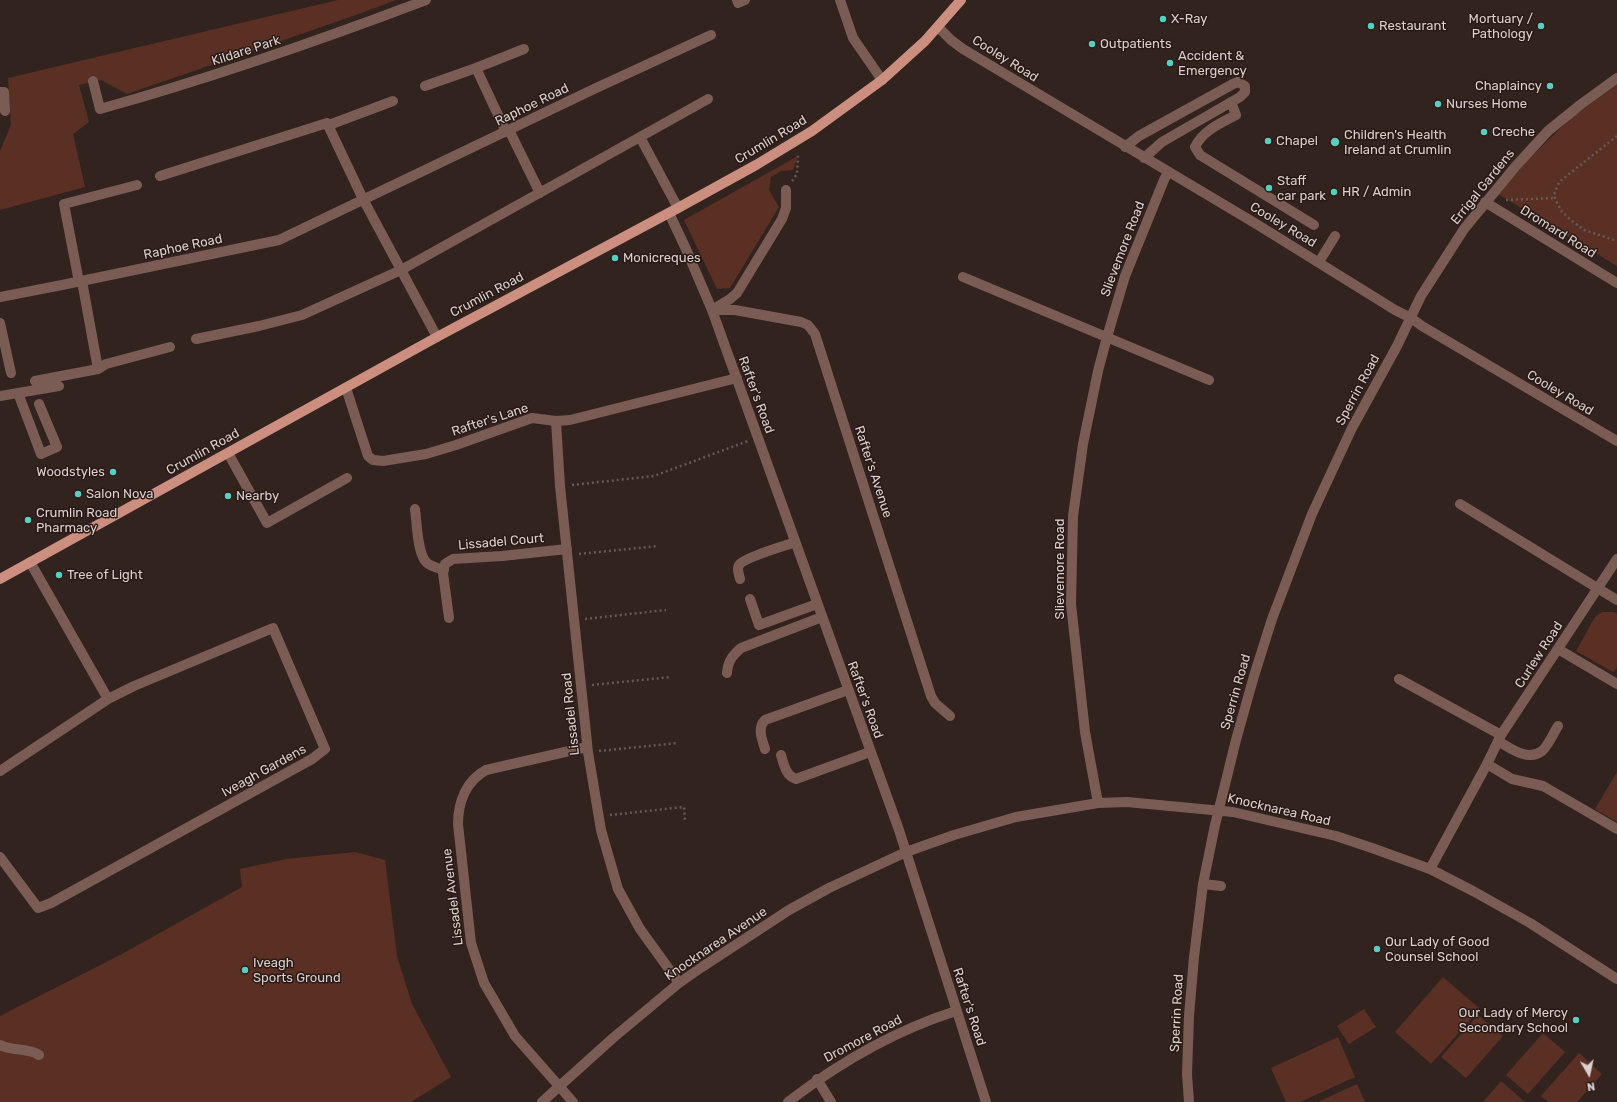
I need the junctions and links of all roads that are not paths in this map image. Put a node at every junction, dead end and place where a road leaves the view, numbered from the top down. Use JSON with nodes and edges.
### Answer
{"nodes":[{"id":1,"x":426,"y":0,"type":"edge"},
{"id":2,"x":737,"y":0,"type":"edge"},
{"id":3,"x":745,"y":0,"type":"edge"},
{"id":4,"x":840,"y":0,"type":"edge"},
{"id":5,"x":961,"y":0,"type":"edge"},
{"id":6,"x":938,"y":27,"type":"junction"},
{"id":7,"x":711,"y":35,"type":"dead end"},
{"id":8,"x":524,"y":49,"type":"dead end"},
{"id":9,"x":476,"y":68,"type":"junction"},
{"id":10,"x":1617,"y":78,"type":"edge"},
{"id":11,"x":882,"y":80,"type":"junction"},
{"id":12,"x":93,"y":81,"type":"dead end"},
{"id":13,"x":425,"y":86,"type":"dead end"},
{"id":14,"x":0,"y":92,"type":"edge"},
{"id":15,"x":708,"y":99,"type":"dead end"},
{"id":16,"x":393,"y":101,"type":"dead end"},
{"id":17,"x":1231,"y":102,"type":"junction"},
{"id":18,"x":6,"y":111,"type":"dead end"},
{"id":19,"x":329,"y":125,"type":"junction"},
{"id":20,"x":507,"y":131,"type":"junction"},
{"id":21,"x":640,"y":138,"type":"junction"},
{"id":22,"x":1125,"y":146,"type":"junction"},
{"id":23,"x":1144,"y":158,"type":"junction"},
{"id":24,"x":1168,"y":172,"type":"junction"},
{"id":25,"x":160,"y":176,"type":"dead end"},
{"id":26,"x":137,"y":185,"type":"dead end"},
{"id":27,"x":786,"y":190,"type":"road end"},
{"id":28,"x":540,"y":193,"type":"junction"},
{"id":29,"x":363,"y":199,"type":"junction"},
{"id":30,"x":1485,"y":202,"type":"junction"},
{"id":31,"x":678,"y":208,"type":"junction"},
{"id":32,"x":669,"y":213,"type":"junction"},
{"id":33,"x":1314,"y":225,"type":"dead end"},
{"id":34,"x":1335,"y":236,"type":"dead end"},
{"id":35,"x":1319,"y":262,"type":"junction"},
{"id":36,"x":401,"y":270,"type":"junction"},
{"id":37,"x":963,"y":277,"type":"dead end"},
{"id":38,"x":81,"y":282,"type":"junction"},
{"id":39,"x":1617,"y":283,"type":"edge"},
{"id":40,"x":0,"y":297,"type":"edge"},
{"id":41,"x":712,"y":310,"type":"junction"},
{"id":42,"x":1411,"y":318,"type":"junction"},
{"id":43,"x":0,"y":323,"type":"edge"},
{"id":44,"x":437,"y":337,"type":"junction"},
{"id":45,"x":1107,"y":337,"type":"junction"},
{"id":46,"x":196,"y":340,"type":"dead end"},
{"id":47,"x":170,"y":347,"type":"dead end"},
{"id":48,"x":98,"y":369,"type":"junction"},
{"id":49,"x":11,"y":373,"type":"dead end"},
{"id":50,"x":737,"y":378,"type":"junction"},
{"id":51,"x":1209,"y":380,"type":"dead end"},
{"id":52,"x":35,"y":381,"type":"dead end"},
{"id":53,"x":59,"y":386,"type":"dead end"},
{"id":54,"x":346,"y":388,"type":"junction"},
{"id":55,"x":18,"y":393,"type":"junction"},
{"id":56,"x":0,"y":396,"type":"edge"},
{"id":57,"x":39,"y":404,"type":"dead end"},
{"id":58,"x":556,"y":421,"type":"junction"},
{"id":59,"x":1617,"y":442,"type":"edge"},
{"id":60,"x":228,"y":453,"type":"junction"},
{"id":61,"x":347,"y":478,"type":"dead end"},
{"id":62,"x":1460,"y":504,"type":"dead end"},
{"id":63,"x":415,"y":509,"type":"dead end"},
{"id":64,"x":796,"y":542,"type":"junction"},
{"id":65,"x":568,"y":552,"type":"junction"},
{"id":66,"x":1617,"y":559,"type":"edge"},
{"id":67,"x":30,"y":562,"type":"junction"},
{"id":68,"x":444,"y":570,"type":"junction"},
{"id":69,"x":0,"y":579,"type":"edge"},
{"id":70,"x":740,"y":579,"type":"dead end"},
{"id":71,"x":1598,"y":589,"type":"junction"},
{"id":72,"x":750,"y":599,"type":"dead end"},
{"id":73,"x":1617,"y":600,"type":"edge"},
{"id":74,"x":817,"y":604,"type":"junction"},
{"id":75,"x":449,"y":618,"type":"dead end"},
{"id":76,"x":822,"y":618,"type":"junction"},
{"id":77,"x":1558,"y":649,"type":"junction"},
{"id":78,"x":728,"y":673,"type":"dead end"},
{"id":79,"x":1399,"y":678,"type":"dead end"},
{"id":80,"x":1616,"y":682,"type":"edge"},
{"id":81,"x":848,"y":690,"type":"junction"},
{"id":82,"x":108,"y":699,"type":"junction"},
{"id":83,"x":950,"y":716,"type":"dead end"},
{"id":84,"x":1558,"y":726,"type":"dead end"},
{"id":85,"x":1500,"y":738,"type":"junction"},
{"id":86,"x":765,"y":749,"type":"dead end"},
{"id":87,"x":588,"y":750,"type":"junction"},
{"id":88,"x":870,"y":752,"type":"junction"},
{"id":89,"x":781,"y":755,"type":"dead end"},
{"id":90,"x":1487,"y":764,"type":"junction"},
{"id":91,"x":0,"y":771,"type":"edge"},
{"id":92,"x":1098,"y":803,"type":"junction"},
{"id":93,"x":1219,"y":810,"type":"junction"},
{"id":94,"x":1617,"y":829,"type":"edge"},
{"id":95,"x":906,"y":852,"type":"junction"},
{"id":96,"x":0,"y":857,"type":"edge"},
{"id":97,"x":1430,"y":869,"type":"junction"},
{"id":98,"x":1203,"y":884,"type":"junction"},
{"id":99,"x":1221,"y":886,"type":"dead end"},
{"id":100,"x":1616,"y":977,"type":"edge"},
{"id":101,"x":679,"y":983,"type":"junction"},
{"id":102,"x":956,"y":1011,"type":"junction"},
{"id":103,"x":0,"y":1045,"type":"edge"},
{"id":104,"x":39,"y":1056,"type":"dead end"},
{"id":105,"x":818,"y":1079,"type":"junction"},
{"id":106,"x":559,"y":1086,"type":"junction"},
{"id":107,"x":542,"y":1102,"type":"edge"},
{"id":108,"x":573,"y":1102,"type":"edge"},
{"id":109,"x":788,"y":1102,"type":"edge"},
{"id":110,"x":831,"y":1102,"type":"edge"},
{"id":111,"x":986,"y":1102,"type":"edge"},
{"id":112,"x":1189,"y":1102,"type":"edge"}],
"edges":[{"from":1,"to":12,"type":"street","name":"Kildare Park"},
{"from":2,"to":3,"type":"street"},
{"from":4,"to":11,"type":"street"},
{"from":5,"to":6,"type":"main road","name":"Crumlin Road"},
{"from":6,"to":11,"type":"main road","name":"Crumlin Road"},
{"from":6,"to":22,"type":"street","name":"Cooley Road"},
{"from":7,"to":20,"type":"street","name":"Raphoe Road"},
{"from":8,"to":9,"type":"street"},
{"from":9,"to":13,"type":"street"},
{"from":9,"to":20,"type":"street"},
{"from":10,"to":30,"type":"street","name":"Errigal Gardens"},
{"from":11,"to":31,"type":"main road","name":"Crumlin Road"},
{"from":14,"to":18,"type":"street"},
{"from":15,"to":21,"type":"street"},
{"from":16,"to":19,"type":"street"},
{"from":17,"to":22,"type":"street"},
{"from":17,"to":23,"type":"street"},
{"from":17,"to":33,"type":"street"},
{"from":19,"to":25,"type":"street"},
{"from":19,"to":29,"type":"street"},
{"from":20,"to":28,"type":"street"},
{"from":20,"to":29,"type":"street","name":"Raphoe Road"},
{"from":21,"to":28,"type":"street"},
{"from":21,"to":31,"type":"street"},
{"from":22,"to":23,"type":"street","name":"Cooley Road"},
{"from":23,"to":24,"type":"street","name":"Cooley Road"},
{"from":24,"to":35,"type":"street","name":"Cooley Road"},
{"from":24,"to":45,"type":"street","name":"Slievemore Road"},
{"from":26,"to":38,"type":"street"},
{"from":27,"to":41,"type":"street"},
{"from":28,"to":36,"type":"street"},
{"from":29,"to":36,"type":"street"},
{"from":29,"to":38,"type":"street","name":"Raphoe Road"},
{"from":30,"to":39,"type":"street","name":"Dromard Road"},
{"from":30,"to":42,"type":"street","name":"Errigal Gardens"},
{"from":31,"to":32,"type":"main road","name":"Crumlin Road"},
{"from":32,"to":41,"type":"street","name":"Rafter's Road"},
{"from":32,"to":44,"type":"main road","name":"Crumlin Road"},
{"from":34,"to":35,"type":"street"},
{"from":35,"to":42,"type":"street","name":"Cooley Road"},
{"from":36,"to":44,"type":"street"},
{"from":36,"to":46,"type":"street"},
{"from":37,"to":45,"type":"street"},
{"from":38,"to":40,"type":"street","name":"Raphoe Road"},
{"from":38,"to":48,"type":"street"},
{"from":41,"to":50,"type":"street","name":"Rafter's Road"},
{"from":41,"to":83,"type":"street","name":"Rafter's Avenue"},
{"from":42,"to":59,"type":"street","name":"Cooley Road"},
{"from":42,"to":93,"type":"street","name":"Sperrin Road"},
{"from":43,"to":49,"type":"street"},
{"from":44,"to":54,"type":"main road","name":"Crumlin Road"},
{"from":45,"to":51,"type":"street"},
{"from":45,"to":92,"type":"street","name":"Slievemore Road"},
{"from":47,"to":48,"type":"street"},
{"from":48,"to":52,"type":"street"},
{"from":50,"to":58,"type":"street","name":"Rafter's Lane"},
{"from":50,"to":64,"type":"street","name":"Rafter's Road"},
{"from":53,"to":55,"type":"street"},
{"from":54,"to":58,"type":"street","name":"Rafter's Lane"},
{"from":54,"to":60,"type":"main road","name":"Crumlin Road"},
{"from":55,"to":56,"type":"street"},
{"from":55,"to":57,"type":"street"},
{"from":58,"to":65,"type":"street","name":"Lissadel Road"},
{"from":60,"to":61,"type":"street"},
{"from":60,"to":67,"type":"main road","name":"Crumlin Road"},
{"from":62,"to":71,"type":"street"},
{"from":63,"to":68,"type":"street"},
{"from":64,"to":70,"type":"street"},
{"from":64,"to":74,"type":"street","name":"Rafter's Road"},
{"from":65,"to":68,"type":"street","name":"Lissadel Court"},
{"from":65,"to":87,"type":"street","name":"Lissadel Road"},
{"from":66,"to":71,"type":"street","name":"Curlew Road"},
{"from":67,"to":69,"type":"main road","name":"Crumlin Road"},
{"from":67,"to":82,"type":"street"},
{"from":68,"to":75,"type":"street"},
{"from":71,"to":73,"type":"street"},
{"from":71,"to":77,"type":"street","name":"Curlew Road"},
{"from":72,"to":74,"type":"street"},
{"from":74,"to":76,"type":"street","name":"Rafter's Road"},
{"from":76,"to":78,"type":"street"},
{"from":76,"to":81,"type":"street","name":"Rafter's Road"},
{"from":77,"to":80,"type":"street"},
{"from":77,"to":85,"type":"street","name":"Curlew Road"},
{"from":79,"to":85,"type":"street"},
{"from":81,"to":86,"type":"street"},
{"from":81,"to":88,"type":"street","name":"Rafter's Road"},
{"from":82,"to":91,"type":"street","name":"Iveagh Gardens"},
{"from":82,"to":96,"type":"street","name":"Iveagh Gardens"},
{"from":84,"to":85,"type":"street"},
{"from":85,"to":90,"type":"street","name":"Curlew Road"},
{"from":87,"to":101,"type":"street","name":"Lissadel Road"},
{"from":87,"to":106,"type":"street","name":"Lissadel Avenue"},
{"from":88,"to":89,"type":"street"},
{"from":88,"to":95,"type":"street","name":"Rafter's Road"},
{"from":90,"to":94,"type":"street"},
{"from":90,"to":97,"type":"street","name":"Curlew Road"},
{"from":92,"to":93,"type":"street","name":"Knocknarea Road"},
{"from":92,"to":95,"type":"street","name":"Knocknarea Road"},
{"from":93,"to":97,"type":"street","name":"Knocknarea Road"},
{"from":93,"to":98,"type":"street","name":"Sperrin Road"},
{"from":95,"to":101,"type":"street","name":"Knocknarea Avenue"},
{"from":95,"to":102,"type":"street","name":"Rafter's Road"},
{"from":97,"to":100,"type":"street","name":"Knocknarea Road"},
{"from":98,"to":99,"type":"street"},
{"from":98,"to":112,"type":"street","name":"Sperrin Road"},
{"from":101,"to":106,"type":"street","name":"Knocknarea Avenue"},
{"from":102,"to":105,"type":"street","name":"Dromore Road"},
{"from":102,"to":111,"type":"street","name":"Rafter's Road"},
{"from":103,"to":104,"type":"street"},
{"from":105,"to":109,"type":"street","name":"Dromore Road"},
{"from":105,"to":110,"type":"street"},
{"from":106,"to":107,"type":"street","name":"Knocknarea Avenue"},
{"from":106,"to":108,"type":"street","name":"Lissadel Avenue"}]}
